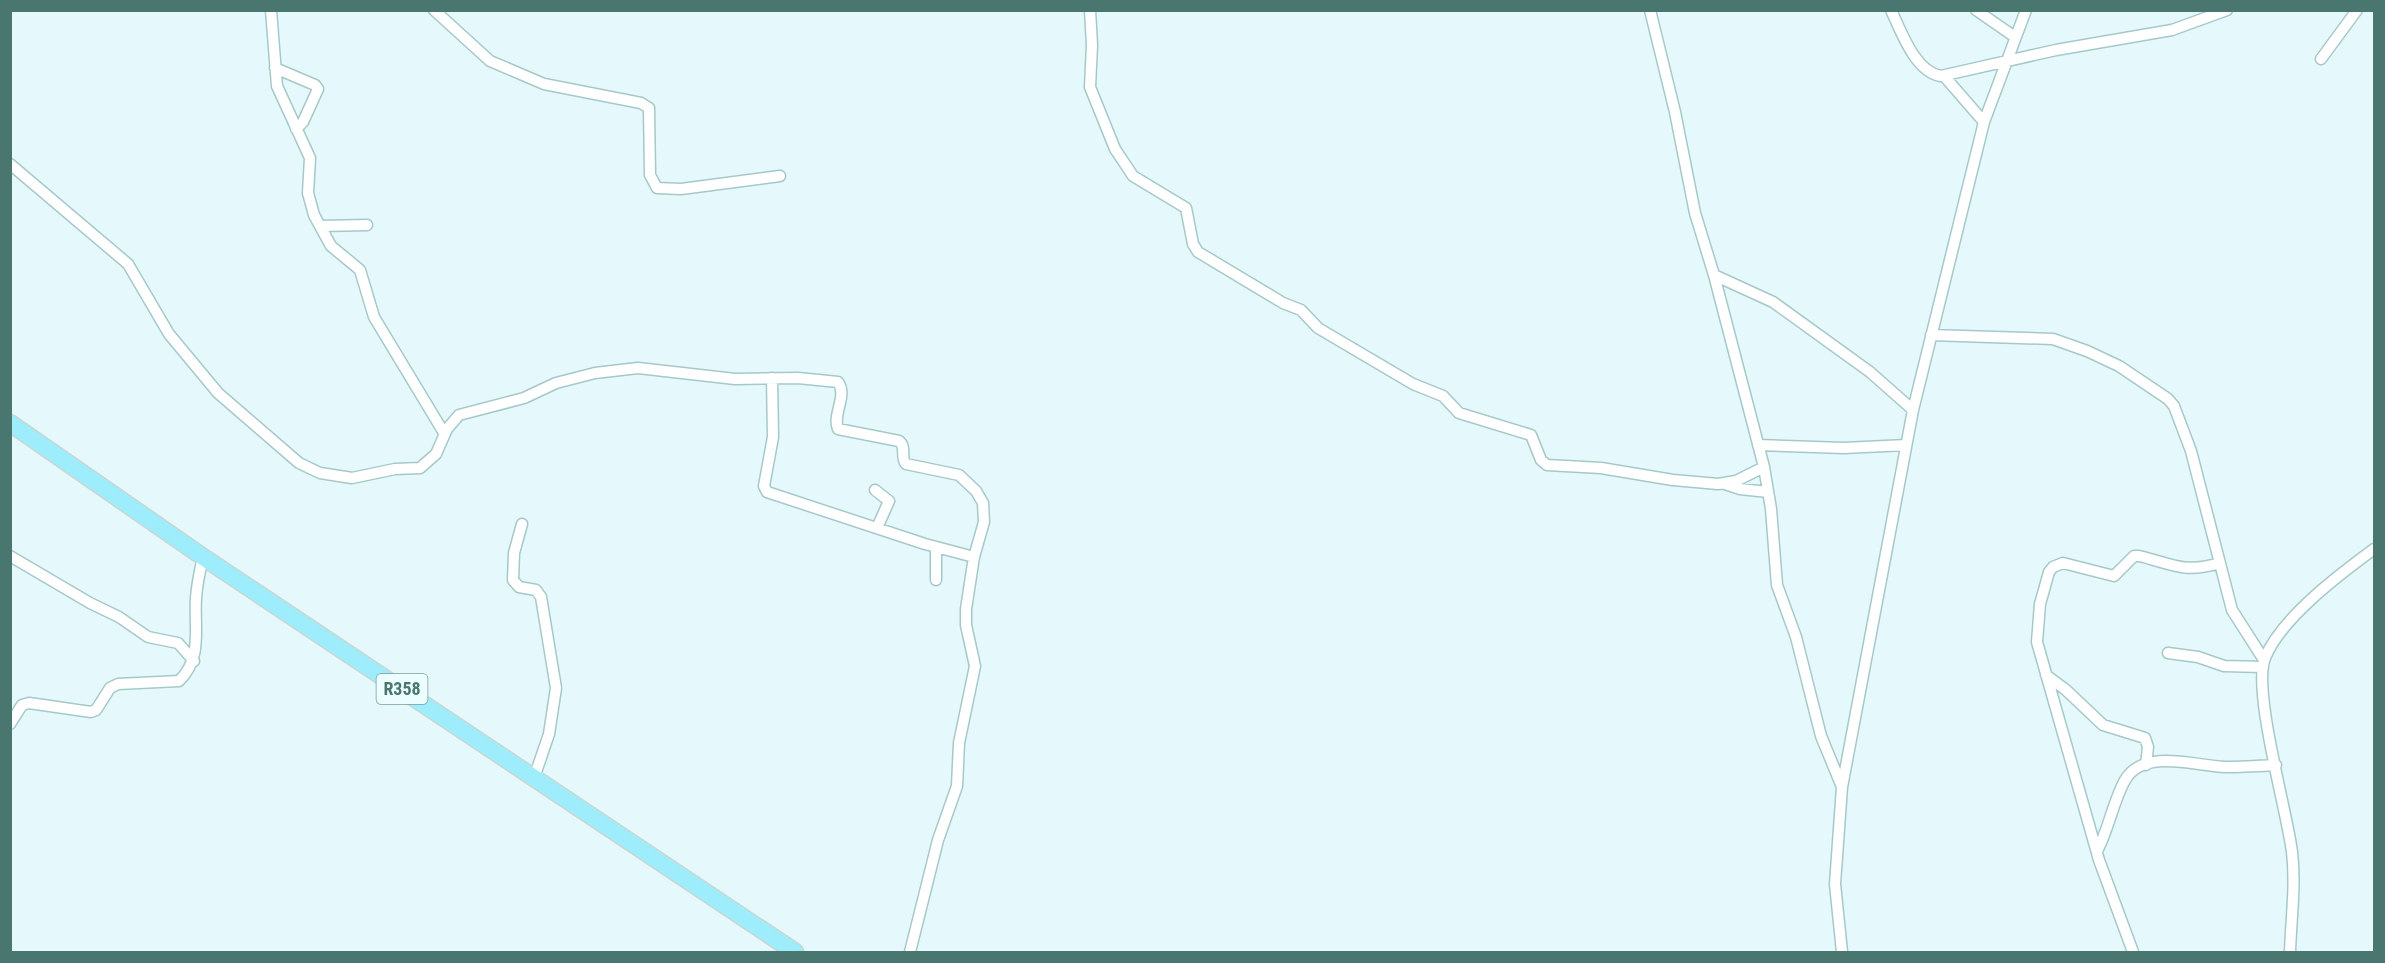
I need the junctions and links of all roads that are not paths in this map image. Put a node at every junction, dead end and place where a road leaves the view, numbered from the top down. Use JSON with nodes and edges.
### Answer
{"nodes":[{"id":1,"x":271,"y":10,"type":"edge"},
{"id":2,"x":434,"y":10,"type":"edge"},
{"id":3,"x":1090,"y":10,"type":"edge"},
{"id":4,"x":1650,"y":10,"type":"edge"},
{"id":5,"x":1891,"y":10,"type":"edge"},
{"id":6,"x":1976,"y":10,"type":"edge"},
{"id":7,"x":2026,"y":10,"type":"edge"},
{"id":8,"x":2227,"y":10,"type":"edge"},
{"id":9,"x":2357,"y":10,"type":"edge"},
{"id":10,"x":2015,"y":37,"type":"junction"},
{"id":11,"x":2321,"y":59,"type":"dead end"},
{"id":12,"x":2005,"y":61,"type":"junction"},
{"id":13,"x":275,"y":68,"type":"junction"},
{"id":14,"x":1944,"y":76,"type":"junction"},
{"id":15,"x":1984,"y":122,"type":"junction"},
{"id":16,"x":296,"y":129,"type":"junction"},
{"id":17,"x":10,"y":164,"type":"edge"},
{"id":18,"x":780,"y":176,"type":"dead end"},
{"id":19,"x":367,"y":225,"type":"dead end"},
{"id":20,"x":321,"y":226,"type":"junction"},
{"id":21,"x":1714,"y":275,"type":"junction"},
{"id":22,"x":1931,"y":335,"type":"junction"},
{"id":23,"x":772,"y":378,"type":"junction"},
{"id":24,"x":1912,"y":410,"type":"junction"},
{"id":25,"x":10,"y":423,"type":"edge"},
{"id":26,"x":444,"y":433,"type":"junction"},
{"id":27,"x":1758,"y":445,"type":"junction"},
{"id":28,"x":1906,"y":445,"type":"junction"},
{"id":29,"x":1764,"y":467,"type":"junction"},
{"id":30,"x":1725,"y":484,"type":"junction"},
{"id":31,"x":875,"y":490,"type":"dead end"},
{"id":32,"x":1768,"y":492,"type":"junction"},
{"id":33,"x":522,"y":524,"type":"dead end"},
{"id":34,"x":878,"y":528,"type":"junction"},
{"id":35,"x":936,"y":547,"type":"junction"},
{"id":36,"x":2374,"y":549,"type":"edge"},
{"id":37,"x":10,"y":556,"type":"edge"},
{"id":38,"x":203,"y":557,"type":"junction"},
{"id":39,"x":974,"y":557,"type":"junction"},
{"id":40,"x":2220,"y":563,"type":"junction"},
{"id":41,"x":936,"y":580,"type":"dead end"},
{"id":42,"x":2168,"y":653,"type":"dead end"},
{"id":43,"x":194,"y":661,"type":"junction"},
{"id":44,"x":2264,"y":664,"type":"junction"},
{"id":45,"x":2046,"y":675,"type":"junction"},
{"id":46,"x":10,"y":724,"type":"edge"},
{"id":47,"x":2146,"y":765,"type":"junction"},
{"id":48,"x":2276,"y":765,"type":"junction"},
{"id":49,"x":534,"y":778,"type":"junction"},
{"id":50,"x":1842,"y":787,"type":"junction"},
{"id":51,"x":2097,"y":851,"type":"junction"},
{"id":52,"x":795,"y":952,"type":"edge"},
{"id":53,"x":910,"y":952,"type":"edge"},
{"id":54,"x":1842,"y":952,"type":"edge"},
{"id":55,"x":2133,"y":952,"type":"edge"},
{"id":56,"x":2290,"y":952,"type":"edge"}],
"edges":[{"from":1,"to":13,"type":"street"},
{"from":2,"to":18,"type":"street"},
{"from":3,"to":30,"type":"street"},
{"from":4,"to":21,"type":"street"},
{"from":5,"to":14,"type":"street"},
{"from":6,"to":10,"type":"street"},
{"from":7,"to":10,"type":"street"},
{"from":8,"to":12,"type":"street"},
{"from":9,"to":11,"type":"street"},
{"from":10,"to":12,"type":"street"},
{"from":12,"to":14,"type":"street"},
{"from":12,"to":15,"type":"street"},
{"from":13,"to":16,"type":"street"},
{"from":13,"to":16,"type":"street"},
{"from":14,"to":15,"type":"street"},
{"from":15,"to":22,"type":"street"},
{"from":16,"to":20,"type":"street"},
{"from":17,"to":26,"type":"street"},
{"from":19,"to":20,"type":"street"},
{"from":20,"to":26,"type":"street"},
{"from":21,"to":24,"type":"street"},
{"from":21,"to":27,"type":"street"},
{"from":22,"to":24,"type":"street"},
{"from":22,"to":40,"type":"street"},
{"from":23,"to":26,"type":"street"},
{"from":23,"to":34,"type":"street"},
{"from":23,"to":39,"type":"street"},
{"from":24,"to":28,"type":"street"},
{"from":25,"to":38,"type":"main road","number":"R358"},
{"from":27,"to":28,"type":"street"},
{"from":27,"to":29,"type":"street"},
{"from":28,"to":50,"type":"street"},
{"from":29,"to":30,"type":"street"},
{"from":29,"to":32,"type":"street"},
{"from":30,"to":32,"type":"street"},
{"from":31,"to":34,"type":"street"},
{"from":32,"to":50,"type":"street"},
{"from":33,"to":49,"type":"street"},
{"from":34,"to":35,"type":"street"},
{"from":35,"to":39,"type":"street"},
{"from":35,"to":41,"type":"street"},
{"from":36,"to":44,"type":"street"},
{"from":37,"to":43,"type":"street"},
{"from":38,"to":43,"type":"street"},
{"from":38,"to":49,"type":"main road","number":"R358"},
{"from":39,"to":53,"type":"street"},
{"from":40,"to":44,"type":"street"},
{"from":40,"to":45,"type":"street"},
{"from":42,"to":44,"type":"street"},
{"from":43,"to":46,"type":"street"},
{"from":44,"to":48,"type":"street"},
{"from":45,"to":47,"type":"street"},
{"from":45,"to":51,"type":"street"},
{"from":47,"to":48,"type":"street"},
{"from":47,"to":51,"type":"street"},
{"from":48,"to":56,"type":"street"},
{"from":49,"to":52,"type":"main road","number":"R358"},
{"from":50,"to":54,"type":"street"},
{"from":51,"to":55,"type":"street"}]}
